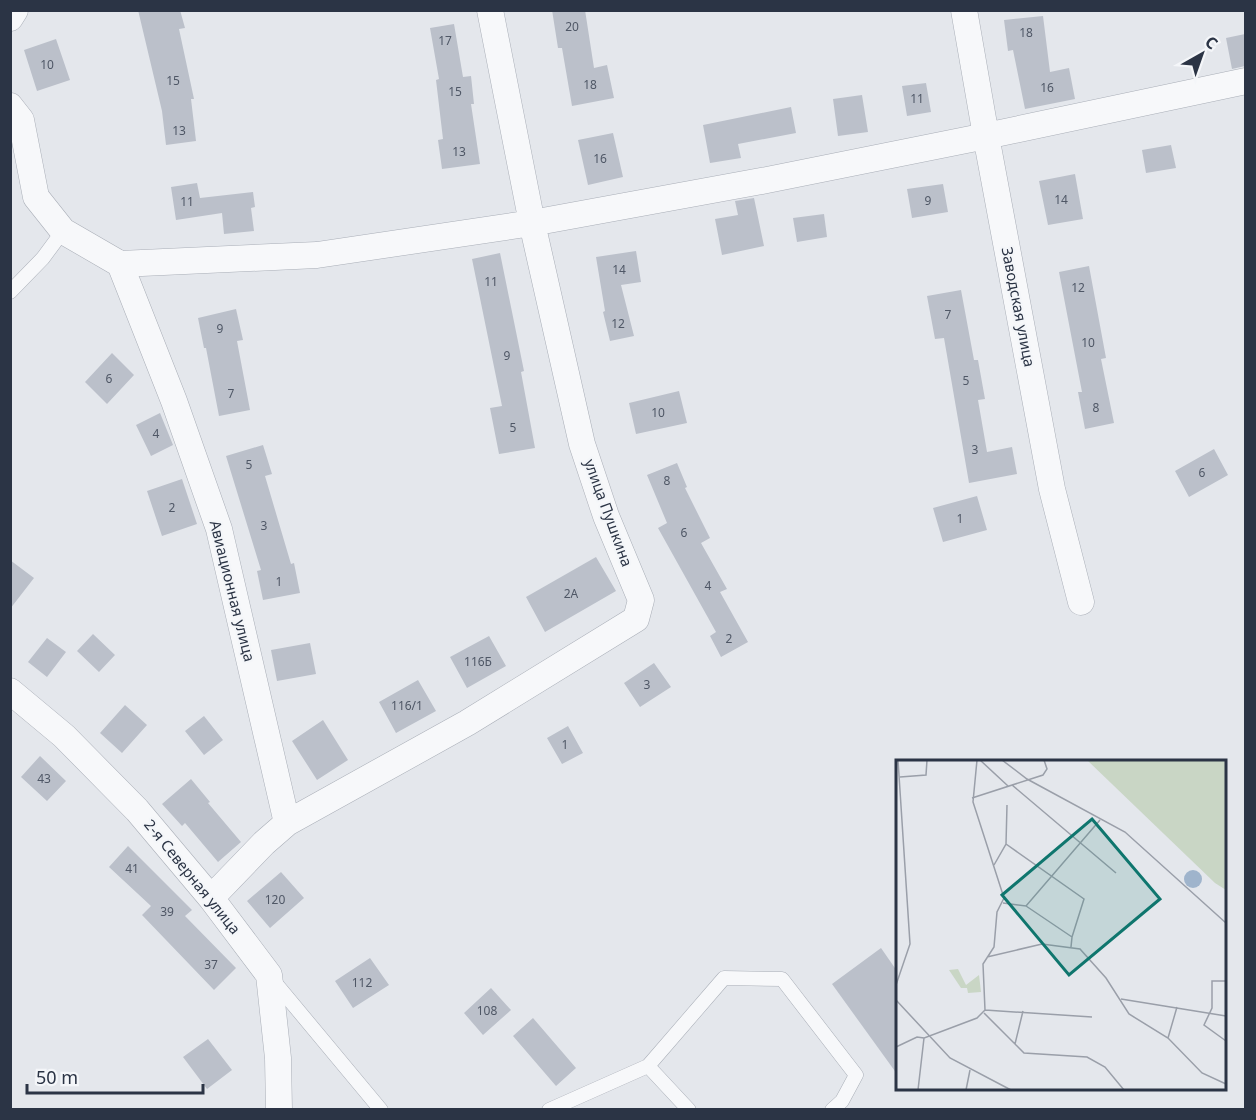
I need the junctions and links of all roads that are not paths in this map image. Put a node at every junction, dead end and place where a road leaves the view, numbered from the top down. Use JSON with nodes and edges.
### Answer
{"nodes":[{"id":1,"x":15,"y":10,"type":"edge"},
{"id":2,"x":490,"y":10,"type":"edge"},
{"id":3,"x":964,"y":10,"type":"edge"},
{"id":4,"x":10,"y":18,"type":"edge"},
{"id":5,"x":1245,"y":81,"type":"edge"},
{"id":6,"x":10,"y":106,"type":"edge"},
{"id":7,"x":986,"y":136,"type":"junction"},
{"id":8,"x":532,"y":223,"type":"junction"},
{"id":9,"x":63,"y":231,"type":"junction"},
{"id":10,"x":120,"y":264,"type":"junction"},
{"id":11,"x":10,"y":292,"type":"edge"},
{"id":12,"x":1082,"y":602,"type":"dead end"},
{"id":13,"x":10,"y":692,"type":"edge"},
{"id":14,"x":287,"y":823,"type":"junction"},
{"id":15,"x":211,"y":898,"type":"junction"},
{"id":16,"x":269,"y":975,"type":"junction"},
{"id":17,"x":648,"y":1066,"type":"junction"},
{"id":18,"x":279,"y":1110,"type":"edge"},
{"id":19,"x":381,"y":1110,"type":"edge"},
{"id":20,"x":549,"y":1110,"type":"edge"},
{"id":21,"x":689,"y":1110,"type":"edge"},
{"id":22,"x":832,"y":1110,"type":"edge"}],
"edges":[{"from":1,"to":4,"type":"street"},
{"from":2,"to":8,"type":"street","name":"улица Пушкина"},
{"from":3,"to":7,"type":"street","name":"Заводская улица"},
{"from":5,"to":7,"type":"street"},
{"from":6,"to":9,"type":"street"},
{"from":7,"to":8,"type":"street"},
{"from":7,"to":12,"type":"street","name":"Заводская улица"},
{"from":8,"to":10,"type":"street"},
{"from":8,"to":14,"type":"street","name":"улица Пушкина"},
{"from":9,"to":10,"type":"street"},
{"from":9,"to":11,"type":"lane"},
{"from":10,"to":14,"type":"street","name":"Авиационная улица"},
{"from":13,"to":15,"type":"street","name":"2-я Северная улица"},
{"from":14,"to":15,"type":"street"},
{"from":15,"to":16,"type":"street","name":"2-я Северная улица"},
{"from":16,"to":18,"type":"street"},
{"from":16,"to":19,"type":"lane"},
{"from":17,"to":20,"type":"lane"},
{"from":17,"to":21,"type":"lane"},
{"from":17,"to":22,"type":"lane"}]}
